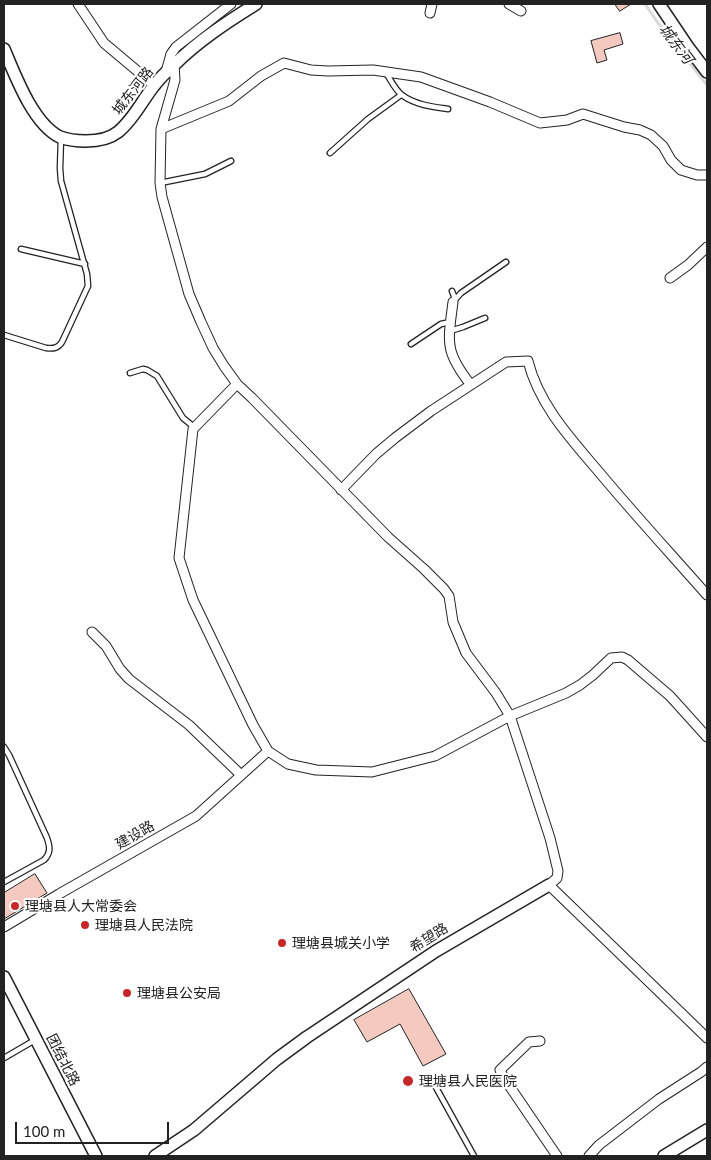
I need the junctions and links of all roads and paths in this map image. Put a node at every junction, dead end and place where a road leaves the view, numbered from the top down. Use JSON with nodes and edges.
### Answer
{"nodes":[{"id":1,"x":78,"y":4,"type":"edge"},
{"id":2,"x":231,"y":4,"type":"edge"},
{"id":3,"x":256,"y":4,"type":"edge"},
{"id":4,"x":510,"y":4,"type":"edge"},
{"id":5,"x":659,"y":4,"type":"edge"},
{"id":6,"x":521,"y":11,"type":"dead end"},
{"id":7,"x":4,"y":49,"type":"edge"},
{"id":8,"x":170,"y":68,"type":"junction"},
{"id":9,"x":707,"y":72,"type":"edge"},
{"id":10,"x":386,"y":73,"type":"junction"},
{"id":11,"x":154,"y":85,"type":"junction"},
{"id":12,"x":402,"y":95,"type":"junction"},
{"id":13,"x":448,"y":108,"type":"dead end"},
{"id":14,"x":161,"y":129,"type":"junction"},
{"id":15,"x":61,"y":137,"type":"junction"},
{"id":16,"x":330,"y":152,"type":"dead end"},
{"id":17,"x":231,"y":161,"type":"dead end"},
{"id":18,"x":707,"y":175,"type":"edge"},
{"id":19,"x":160,"y":183,"type":"junction"},
{"id":20,"x":707,"y":247,"type":"edge"},
{"id":21,"x":21,"y":249,"type":"dead end"},
{"id":22,"x":506,"y":262,"type":"dead end"},
{"id":23,"x":85,"y":264,"type":"junction"},
{"id":24,"x":670,"y":278,"type":"dead end"},
{"id":25,"x":452,"y":291,"type":"dead end"},
{"id":26,"x":454,"y":302,"type":"junction"},
{"id":27,"x":485,"y":318,"type":"dead end"},
{"id":28,"x":450,"y":326,"type":"junction"},
{"id":29,"x":4,"y":335,"type":"edge"},
{"id":30,"x":411,"y":344,"type":"dead end"},
{"id":31,"x":130,"y":373,"type":"dead end"},
{"id":32,"x":237,"y":384,"type":"junction"},
{"id":33,"x":471,"y":385,"type":"junction"},
{"id":34,"x":194,"y":428,"type":"junction"},
{"id":35,"x":341,"y":490,"type":"junction"},
{"id":36,"x":707,"y":595,"type":"edge"},
{"id":37,"x":92,"y":632,"type":"dead end"},
{"id":38,"x":510,"y":716,"type":"junction"},
{"id":39,"x":707,"y":737,"type":"edge"},
{"id":40,"x":4,"y":747,"type":"edge"},
{"id":41,"x":268,"y":751,"type":"junction"},
{"id":42,"x":6,"y":756,"type":"edge"},
{"id":43,"x":242,"y":775,"type":"junction"},
{"id":44,"x":4,"y":882,"type":"edge"},
{"id":45,"x":549,"y":885,"type":"junction"},
{"id":46,"x":4,"y":927,"type":"edge"},
{"id":47,"x":4,"y":977,"type":"edge"},
{"id":48,"x":707,"y":1038,"type":"edge"},
{"id":49,"x":36,"y":1040,"type":"junction"},
{"id":50,"x":540,"y":1041,"type":"dead end"},
{"id":51,"x":4,"y":1058,"type":"edge"},
{"id":52,"x":707,"y":1066,"type":"edge"},
{"id":53,"x":433,"y":1082,"type":"dead end"},
{"id":54,"x":707,"y":1130,"type":"edge"},
{"id":55,"x":96,"y":1156,"type":"edge"},
{"id":56,"x":155,"y":1156,"type":"edge"},
{"id":57,"x":474,"y":1156,"type":"edge"},
{"id":58,"x":557,"y":1156,"type":"edge"},
{"id":59,"x":588,"y":1156,"type":"edge"},
{"id":60,"x":664,"y":1156,"type":"edge"}],
"edges":[{"from":1,"to":11,"type":"street"},
{"from":2,"to":8,"type":"street"},
{"from":3,"to":8,"type":"street","name":"城东河路"},
{"from":4,"to":6,"type":"street"},
{"from":5,"to":9,"type":"street"},
{"from":7,"to":15,"type":"street","name":"城东河路"},
{"from":8,"to":11,"type":"street","name":"城东河路"},
{"from":8,"to":14,"type":"street"},
{"from":10,"to":12,"type":"lane"},
{"from":10,"to":14,"type":"street"},
{"from":10,"to":18,"type":"street"},
{"from":11,"to":15,"type":"street","name":"城东河路"},
{"from":12,"to":13,"type":"lane"},
{"from":12,"to":16,"type":"lane"},
{"from":14,"to":19,"type":"street"},
{"from":15,"to":23,"type":"lane"},
{"from":17,"to":19,"type":"lane"},
{"from":19,"to":32,"type":"street"},
{"from":20,"to":24,"type":"street"},
{"from":21,"to":23,"type":"lane"},
{"from":22,"to":26,"type":"lane"},
{"from":23,"to":29,"type":"lane"},
{"from":25,"to":26,"type":"lane"},
{"from":26,"to":28,"type":"street"},
{"from":27,"to":28,"type":"lane"},
{"from":28,"to":30,"type":"lane"},
{"from":28,"to":33,"type":"street"},
{"from":31,"to":34,"type":"lane"},
{"from":32,"to":34,"type":"street"},
{"from":32,"to":35,"type":"street"},
{"from":33,"to":35,"type":"street"},
{"from":33,"to":36,"type":"street"},
{"from":34,"to":41,"type":"street"},
{"from":35,"to":38,"type":"street"},
{"from":37,"to":43,"type":"street"},
{"from":38,"to":39,"type":"street"},
{"from":38,"to":41,"type":"street"},
{"from":38,"to":45,"type":"street"},
{"from":40,"to":42,"type":"lane"},
{"from":41,"to":43,"type":"street","name":"建设路"},
{"from":42,"to":44,"type":"lane"},
{"from":43,"to":46,"type":"street","name":"建设路"},
{"from":45,"to":48,"type":"street"},
{"from":45,"to":56,"type":"street","name":"希望路"},
{"from":47,"to":49,"type":"street","name":"团结北路"},
{"from":49,"to":51,"type":"lane"},
{"from":49,"to":55,"type":"street","name":"团结北路"},
{"from":50,"to":58,"type":"street"},
{"from":52,"to":59,"type":"street"},
{"from":53,"to":57,"type":"lane"},
{"from":54,"to":60,"type":"street"}]}
